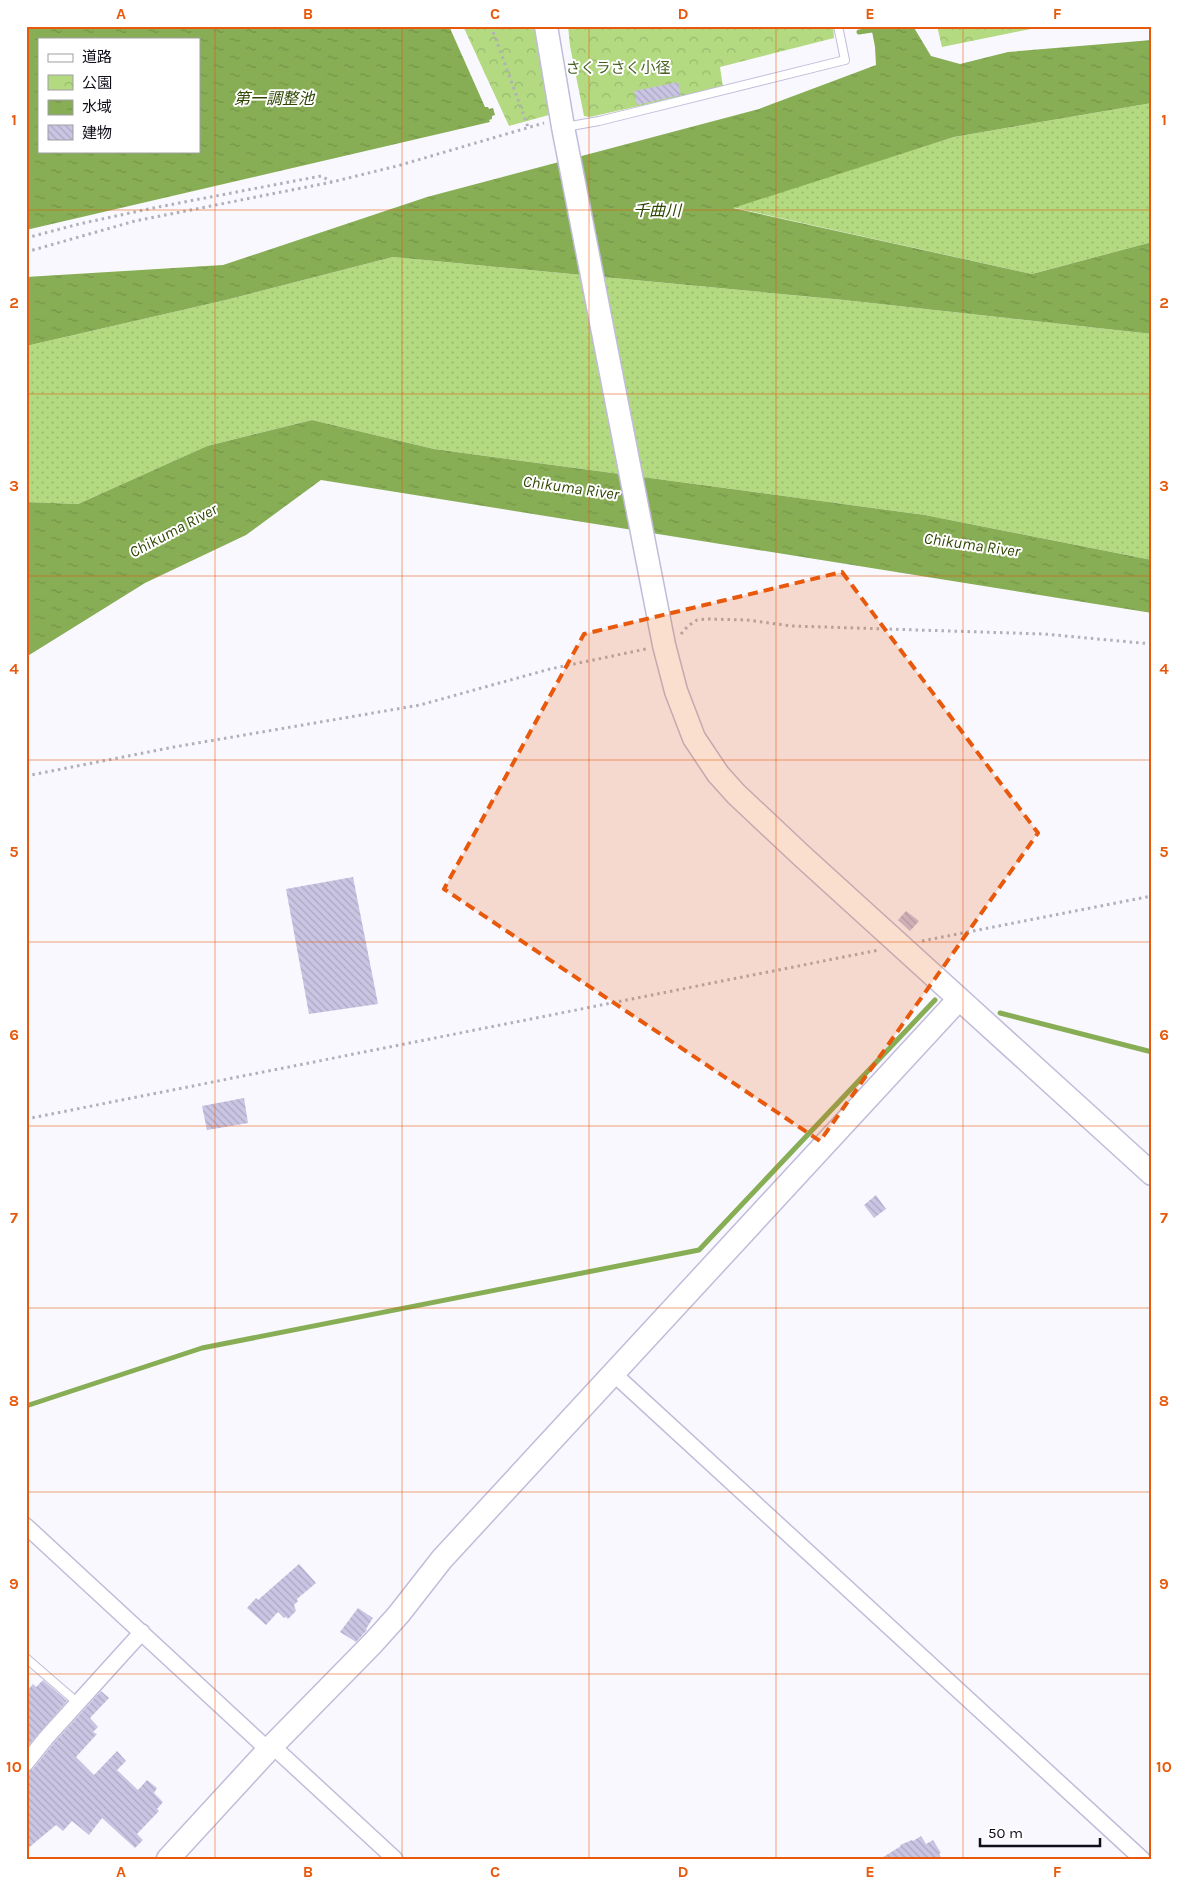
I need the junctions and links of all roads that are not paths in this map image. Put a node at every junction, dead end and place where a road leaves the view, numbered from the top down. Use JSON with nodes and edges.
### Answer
{"nodes":[{"id":1,"x":546,"y":26,"type":"edge"},
{"id":2,"x":838,"y":26,"type":"edge"},
{"id":3,"x":563,"y":127,"type":"junction"},
{"id":4,"x":960,"y":998,"type":"junction"},
{"id":5,"x":1152,"y":1174,"type":"edge"},
{"id":6,"x":614,"y":1374,"type":"junction"},
{"id":7,"x":26,"y":1526,"type":"edge"},
{"id":8,"x":142,"y":1632,"type":"junction"},
{"id":9,"x":26,"y":1658,"type":"edge"},
{"id":10,"x":78,"y":1702,"type":"junction"},
{"id":11,"x":270,"y":1748,"type":"junction"},
{"id":12,"x":26,"y":1763,"type":"edge"},
{"id":13,"x":168,"y":1859,"type":"edge"},
{"id":14,"x":395,"y":1859,"type":"edge"},
{"id":15,"x":1142,"y":1859,"type":"edge"}],
"edges":[{"from":1,"to":3,"type":"street"},
{"from":2,"to":3,"type":"lane"},
{"from":3,"to":4,"type":"street"},
{"from":4,"to":5,"type":"street"},
{"from":4,"to":6,"type":"street"},
{"from":6,"to":11,"type":"street"},
{"from":6,"to":15,"type":"street"},
{"from":7,"to":8,"type":"street"},
{"from":8,"to":10,"type":"street"},
{"from":8,"to":11,"type":"street"},
{"from":9,"to":10,"type":"lane"},
{"from":10,"to":12,"type":"street"},
{"from":11,"to":13,"type":"street"},
{"from":11,"to":14,"type":"street"}]}
